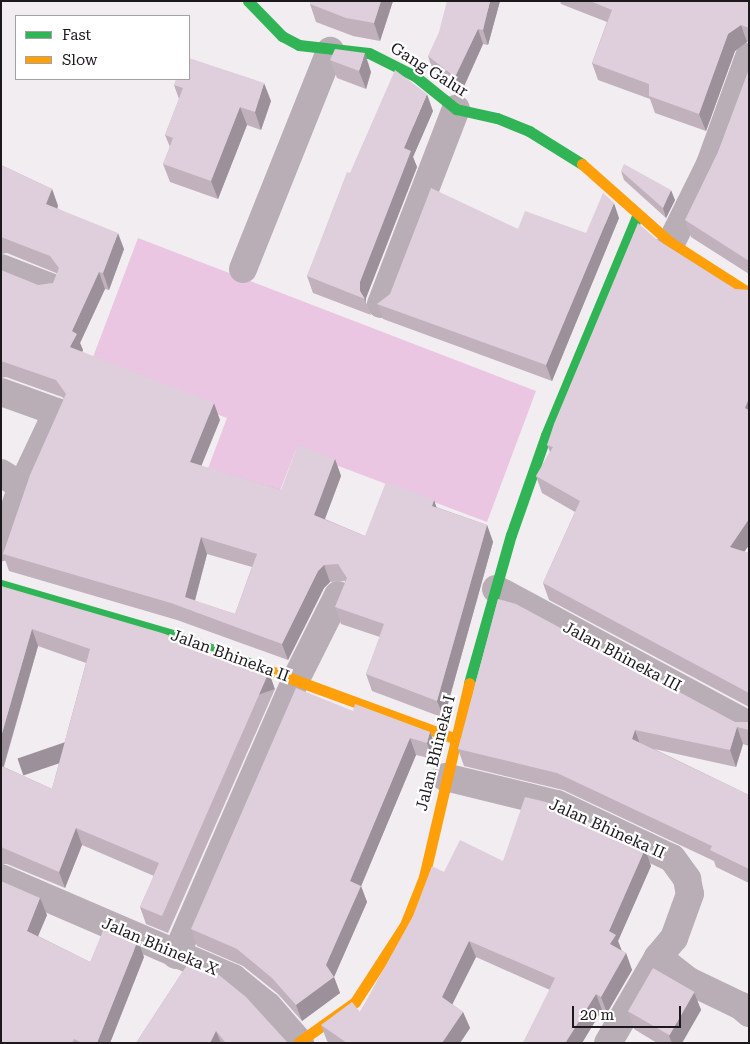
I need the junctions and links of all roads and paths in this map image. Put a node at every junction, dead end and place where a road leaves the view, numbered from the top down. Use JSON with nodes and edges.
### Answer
{"nodes":[{"id":1,"x":248,"y":1,"type":"edge"},
{"id":2,"x":330,"y":51,"type":"junction"},
{"id":3,"x":749,"y":57,"type":"edge"},
{"id":4,"x":456,"y":109,"type":"junction"},
{"id":5,"x":637,"y":216,"type":"junction"},
{"id":6,"x":671,"y":243,"type":"junction"},
{"id":7,"x":1,"y":268,"type":"edge"},
{"id":8,"x":243,"y":269,"type":"dead end"},
{"id":9,"x":50,"y":287,"type":"edge"},
{"id":10,"x":749,"y":293,"type":"edge"},
{"id":11,"x":381,"y":304,"type":"edge"},
{"id":12,"x":1,"y":392,"type":"edge"},
{"id":13,"x":12,"y":480,"type":"edge"},
{"id":14,"x":1,"y":547,"type":"edge"},
{"id":15,"x":1,"y":585,"type":"edge"},
{"id":16,"x":496,"y":589,"type":"junction"},
{"id":17,"x":338,"y":595,"type":"edge"},
{"id":18,"x":296,"y":680,"type":"junction"},
{"id":19,"x":749,"y":725,"type":"edge"},
{"id":20,"x":454,"y":738,"type":"junction"},
{"id":21,"x":446,"y":777,"type":"junction"},
{"id":22,"x":1,"y":878,"type":"edge"},
{"id":23,"x":176,"y":955,"type":"junction"},
{"id":24,"x":658,"y":957,"type":"junction"},
{"id":25,"x":749,"y":1013,"type":"edge"},
{"id":26,"x":299,"y":1042,"type":"edge"},
{"id":27,"x":608,"y":1043,"type":"edge"}],
"edges":[{"from":1,"to":2,"type":"street","name":"Gang Galur"},
{"from":2,"to":4,"type":"street","name":"Gang Galur"},
{"from":2,"to":8,"type":"street"},
{"from":3,"to":6,"type":"street"},
{"from":4,"to":5,"type":"street","name":"Gang Galur"},
{"from":4,"to":11,"type":"street"},
{"from":5,"to":6,"type":"street","name":"Gang Galur"},
{"from":5,"to":16,"type":"street","name":"Jalan Bhineka I"},
{"from":6,"to":10,"type":"street","name":"Gang Galur"},
{"from":7,"to":9,"type":"street"},
{"from":12,"to":13,"type":"street"},
{"from":13,"to":14,"type":"street"},
{"from":15,"to":18,"type":"street","name":"Jalan Bhineka II"},
{"from":16,"to":19,"type":"street","name":"Jalan Bhineka III"},
{"from":16,"to":20,"type":"street","name":"Jalan Bhineka I"},
{"from":17,"to":18,"type":"street"},
{"from":18,"to":20,"type":"street","name":"Jalan Bhineka II"},
{"from":18,"to":23,"type":"street"},
{"from":20,"to":21,"type":"street","name":"Jalan Bhineka I"},
{"from":21,"to":24,"type":"street","name":"Jalan Bhineka II"},
{"from":21,"to":26,"type":"street","name":"Jalan Bhineka I"},
{"from":22,"to":23,"type":"street","name":"Jalan Bhineka X"},
{"from":23,"to":26,"type":"street","name":"Jalan Bhineka X"},
{"from":24,"to":25,"type":"street"},
{"from":24,"to":27,"type":"street","name":"Jalan Bhineka II"}]}
